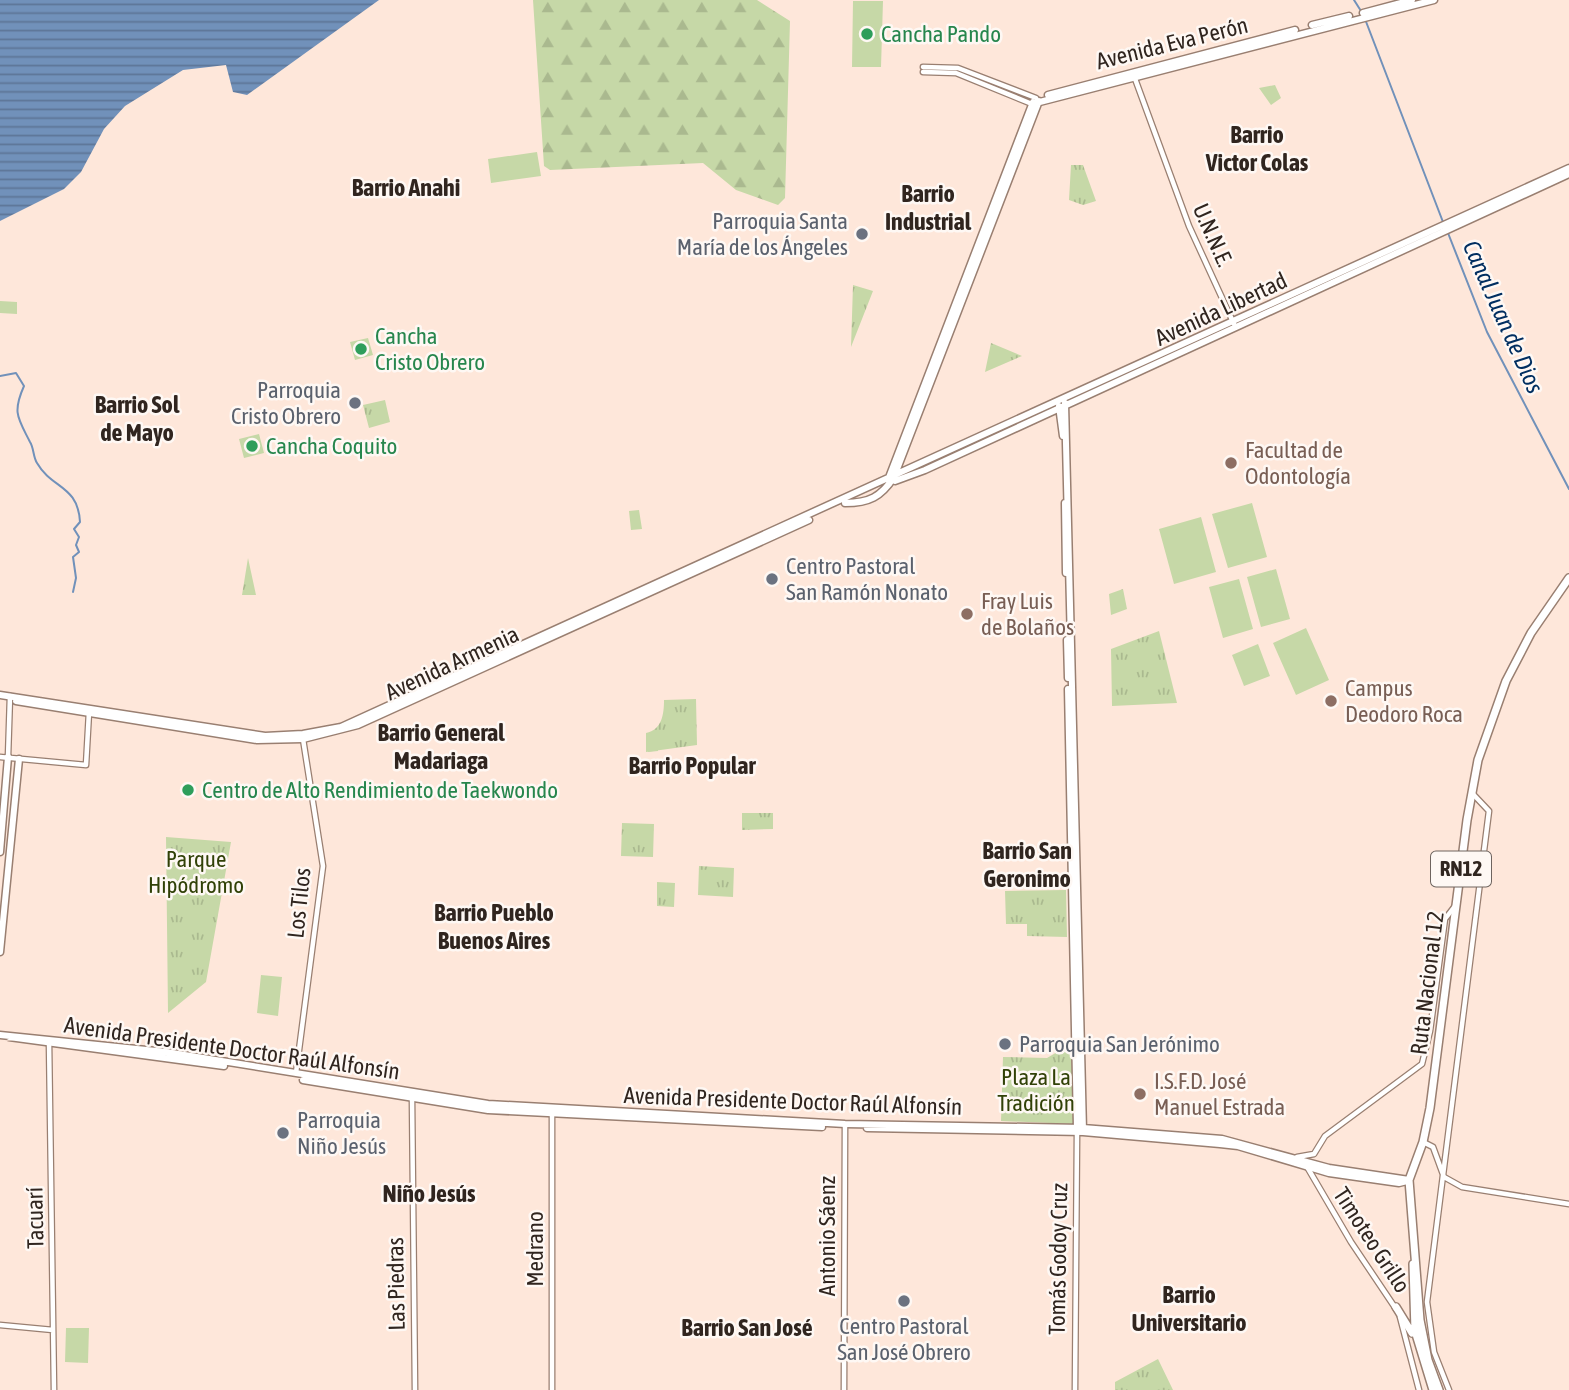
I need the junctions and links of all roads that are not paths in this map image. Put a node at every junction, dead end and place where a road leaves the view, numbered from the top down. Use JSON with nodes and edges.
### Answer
{"nodes":[{"id":1,"x":1412,"y":0,"type":"edge"},
{"id":2,"x":1434,"y":0,"type":"edge"},
{"id":3,"x":1364,"y":14,"type":"junction"},
{"id":4,"x":923,"y":70,"type":"dead end"},
{"id":5,"x":1134,"y":74,"type":"junction"},
{"id":6,"x":1036,"y":101,"type":"junction"},
{"id":7,"x":1569,"y":168,"type":"edge"},
{"id":8,"x":1569,"y":174,"type":"edge"},
{"id":9,"x":1235,"y":324,"type":"junction"},
{"id":10,"x":1062,"y":405,"type":"junction"},
{"id":11,"x":900,"y":463,"type":"junction"},
{"id":12,"x":910,"y":470,"type":"junction"},
{"id":13,"x":891,"y":480,"type":"junction"},
{"id":14,"x":1569,"y":578,"type":"edge"},
{"id":15,"x":0,"y":697,"type":"edge"},
{"id":16,"x":10,"y":698,"type":"junction"},
{"id":17,"x":88,"y":711,"type":"junction"},
{"id":18,"x":303,"y":737,"type":"junction"},
{"id":19,"x":19,"y":759,"type":"junction"},
{"id":20,"x":4,"y":760,"type":"edge"},
{"id":21,"x":1472,"y":792,"type":"junction"},
{"id":22,"x":8,"y":840,"type":"dead end"},
{"id":23,"x":0,"y":852,"type":"edge"},
{"id":24,"x":9,"y":864,"type":"junction"},
{"id":25,"x":1456,"y":904,"type":"junction"},
{"id":26,"x":0,"y":952,"type":"edge"},
{"id":27,"x":2,"y":1035,"type":"edge"},
{"id":28,"x":49,"y":1042,"type":"junction"},
{"id":29,"x":296,"y":1075,"type":"junction"},
{"id":30,"x":412,"y":1096,"type":"junction"},
{"id":31,"x":552,"y":1111,"type":"junction"},
{"id":32,"x":844,"y":1126,"type":"junction"},
{"id":33,"x":1080,"y":1130,"type":"junction"},
{"id":34,"x":1423,"y":1142,"type":"junction"},
{"id":35,"x":1318,"y":1150,"type":"junction"},
{"id":36,"x":1292,"y":1157,"type":"junction"},
{"id":37,"x":1309,"y":1164,"type":"junction"},
{"id":38,"x":1441,"y":1174,"type":"junction"},
{"id":39,"x":1409,"y":1180,"type":"junction"},
{"id":40,"x":1569,"y":1204,"type":"edge"},
{"id":41,"x":1415,"y":1246,"type":"junction"},
{"id":42,"x":1395,"y":1307,"type":"junction"},
{"id":43,"x":0,"y":1325,"type":"edge"},
{"id":44,"x":53,"y":1330,"type":"junction"},
{"id":45,"x":1418,"y":1344,"type":"junction"},
{"id":46,"x":54,"y":1390,"type":"edge"},
{"id":47,"x":415,"y":1390,"type":"edge"},
{"id":48,"x":552,"y":1390,"type":"edge"},
{"id":49,"x":844,"y":1390,"type":"edge"},
{"id":50,"x":1075,"y":1390,"type":"edge"},
{"id":51,"x":1419,"y":1390,"type":"edge"},
{"id":52,"x":1433,"y":1390,"type":"edge"},
{"id":53,"x":1439,"y":1390,"type":"edge"},
{"id":54,"x":1449,"y":1390,"type":"edge"}],
"edges":[{"from":1,"to":3,"type":"main road","name":"Avenida Eva Perón"},
{"from":2,"to":3,"type":"main road","name":"Avenida Eva Perón"},
{"from":3,"to":5,"type":"main road","name":"Avenida Eva Perón"},
{"from":4,"to":6,"type":"street"},
{"from":5,"to":6,"type":"main road","name":"Avenida Eva Perón"},
{"from":5,"to":9,"type":"street","name":"U.N.N.E."},
{"from":6,"to":11,"type":"main road"},
{"from":6,"to":13,"type":"main road"},
{"from":7,"to":9,"type":"main road","name":"Avenida Libertad"},
{"from":8,"to":9,"type":"main road","name":"Avenida Libertad"},
{"from":9,"to":10,"type":"main road","name":"Avenida Libertad"},
{"from":10,"to":12,"type":"main road","name":"Avenida Libertad"},
{"from":10,"to":13,"type":"main road","name":"Avenida Libertad"},
{"from":10,"to":33,"type":"main road"},
{"from":11,"to":12,"type":"main road"},
{"from":11,"to":13,"type":"main road"},
{"from":12,"to":13,"type":"main road","name":"Avenida Libertad"},
{"from":13,"to":18,"type":"main road","name":"Avenida Armenia"},
{"from":13,"to":18,"type":"main road","name":"Avenida Armenia"},
{"from":14,"to":21,"type":"highway","name":"Ruta Nacional 12","number":"RN12"},
{"from":15,"to":16,"type":"main road","name":"Avenida Armenia"},
{"from":16,"to":17,"type":"main road","name":"Avenida Armenia"},
{"from":16,"to":20,"type":"street"},
{"from":17,"to":18,"type":"main road","name":"Avenida Armenia"},
{"from":17,"to":19,"type":"street"},
{"from":18,"to":29,"type":"street","name":"Los Tilos"},
{"from":19,"to":20,"type":"street"},
{"from":19,"to":24,"type":"main road"},
{"from":20,"to":23,"type":"main road"},
{"from":21,"to":25,"type":"highway","name":"Ruta Nacional 12","number":"RN12"},
{"from":21,"to":38,"type":"street"},
{"from":22,"to":24,"type":"main road"},
{"from":24,"to":26,"type":"main road"},
{"from":25,"to":34,"type":"highway","name":"Ruta Nacional 12","number":"RN12"},
{"from":25,"to":35,"type":"street"},
{"from":27,"to":28,"type":"main road","name":"Avenida Presidente Doctor Raúl Alfonsín"},
{"from":28,"to":29,"type":"main road","name":"Avenida Presidente Doctor Raúl Alfonsín"},
{"from":28,"to":30,"type":"main road","name":"Avenida Presidente Doctor Raúl Alfonsín"},
{"from":28,"to":44,"type":"street","name":"Tacuarí"},
{"from":29,"to":30,"type":"main road","name":"Avenida Presidente Doctor Raúl Alfonsín"},
{"from":30,"to":31,"type":"main road","name":"Avenida Presidente Doctor Raúl Alfonsín"},
{"from":30,"to":47,"type":"street","name":"Las Piedras"},
{"from":31,"to":32,"type":"main road","name":"Avenida Presidente Doctor Raúl Alfonsín"},
{"from":31,"to":32,"type":"main road","name":"Avenida Presidente Doctor Raúl Alfonsín"},
{"from":31,"to":48,"type":"street","name":"Medrano"},
{"from":32,"to":33,"type":"main road","name":"Avenida Presidente Doctor Raúl Alfonsín"},
{"from":32,"to":49,"type":"street","name":"Antonio Sáenz"},
{"from":33,"to":36,"type":"main road","name":"Avenida Presidente Doctor Raúl Alfonsín"},
{"from":33,"to":37,"type":"main road","name":"Avenida Presidente Doctor Raúl Alfonsín"},
{"from":33,"to":50,"type":"street","name":"Tomás Godoy Cruz"},
{"from":34,"to":38,"type":"street"},
{"from":34,"to":39,"type":"highway","name":"Ruta Nacional 12","number":"RN12"},
{"from":35,"to":36,"type":"street"},
{"from":35,"to":37,"type":"street"},
{"from":36,"to":37,"type":"main road","name":"Avenida Presidente Doctor Raúl Alfonsín"},
{"from":37,"to":39,"type":"main road","name":"Avenida Presidente Doctor Raúl Alfonsín"},
{"from":37,"to":42,"type":"street","name":"Timoteo Grillo"},
{"from":38,"to":40,"type":"street"},
{"from":38,"to":54,"type":"street"},
{"from":39,"to":41,"type":"highway","name":"Ruta Nacional 12","number":"RN12"},
{"from":41,"to":45,"type":"highway","name":"Ruta Nacional 12","number":"RN12"},
{"from":41,"to":53,"type":"highway","name":"Ruta Nacional 12","number":"RN12"},
{"from":42,"to":45,"type":"highway"},
{"from":42,"to":51,"type":"street","name":"Timoteo Grillo"},
{"from":43,"to":44,"type":"street"},
{"from":44,"to":46,"type":"street","name":"Tacuarí"},
{"from":45,"to":52,"type":"highway","name":"Ruta Nacional 12","number":"RN12"}]}
